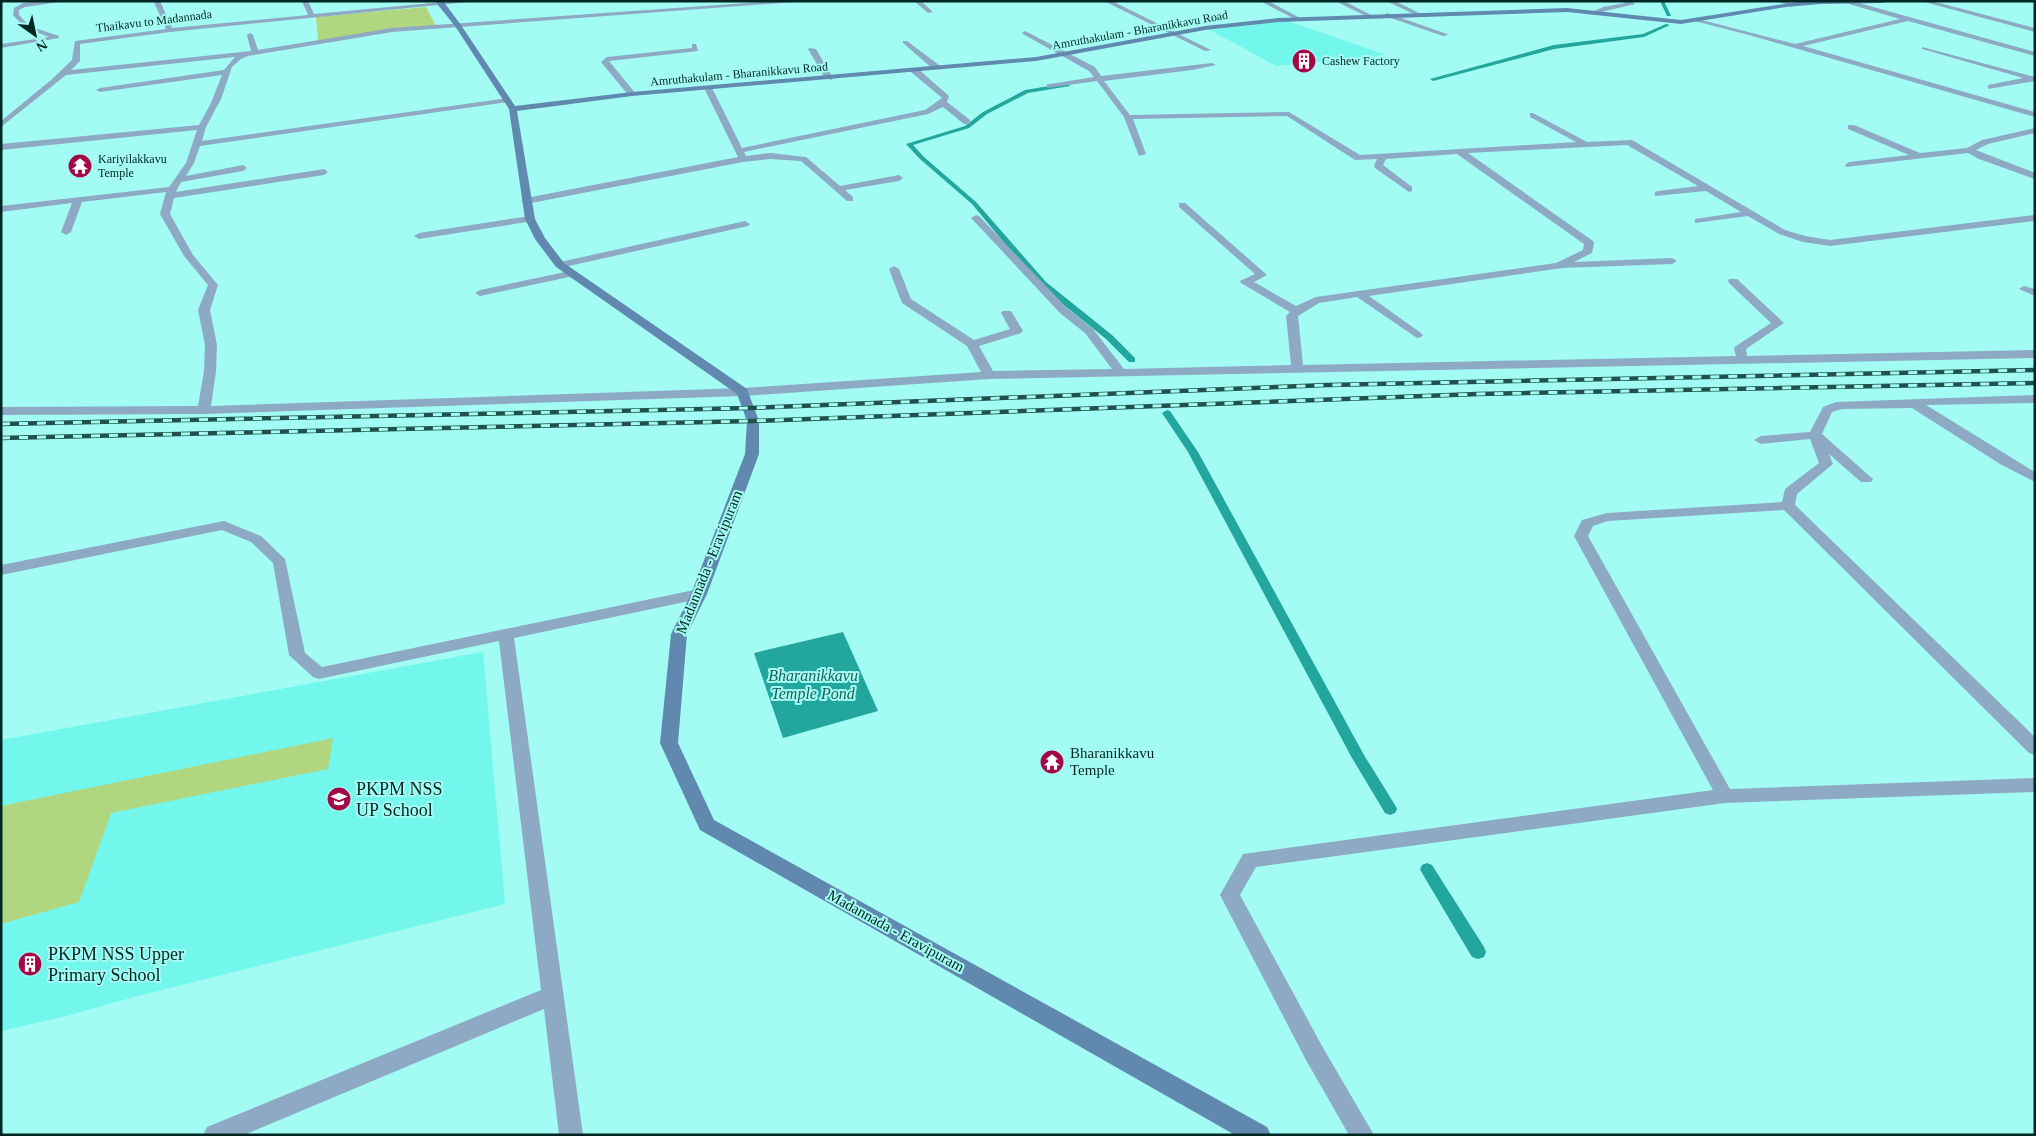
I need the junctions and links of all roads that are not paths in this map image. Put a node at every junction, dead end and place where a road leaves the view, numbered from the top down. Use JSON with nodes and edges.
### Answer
{"nodes":[{"id":1,"x":64,"y":1,"type":"edge"},
{"id":2,"x":304,"y":1,"type":"edge"},
{"id":3,"x":475,"y":1,"type":"edge"},
{"id":4,"x":805,"y":1,"type":"edge"},
{"id":5,"x":917,"y":1,"type":"edge"},
{"id":6,"x":1108,"y":1,"type":"edge"},
{"id":7,"x":1263,"y":1,"type":"edge"},
{"id":8,"x":1338,"y":1,"type":"edge"},
{"id":9,"x":1388,"y":1,"type":"edge"},
{"id":10,"x":1626,"y":1,"type":"edge"},
{"id":11,"x":1780,"y":1,"type":"edge"},
{"id":12,"x":1890,"y":1,"type":"edge"},
{"id":13,"x":1924,"y":1,"type":"edge"},
{"id":14,"x":157,"y":2,"type":"edge"},
{"id":15,"x":440,"y":3,"type":"edge"},
{"id":16,"x":745,"y":3,"type":"edge"},
{"id":17,"x":1856,"y":3,"type":"edge"},
{"id":18,"x":1792,"y":5,"type":"junction"},
{"id":19,"x":1596,"y":11,"type":"junction"},
{"id":20,"x":930,"y":12,"type":"dead end"},
{"id":21,"x":1418,"y":14,"type":"junction"},
{"id":22,"x":1386,"y":15,"type":"junction"},
{"id":23,"x":312,"y":16,"type":"junction"},
{"id":24,"x":1370,"y":16,"type":"junction"},
{"id":25,"x":1299,"y":19,"type":"junction"},
{"id":26,"x":1908,"y":19,"type":"junction"},
{"id":27,"x":1694,"y":20,"type":"junction"},
{"id":28,"x":458,"y":25,"type":"junction"},
{"id":29,"x":170,"y":30,"type":"junction"},
{"id":30,"x":2034,"y":30,"type":"edge"},
{"id":31,"x":1025,"y":33,"type":"dead end"},
{"id":32,"x":1751,"y":33,"type":"junction"},
{"id":33,"x":250,"y":34,"type":"dead end"},
{"id":34,"x":1172,"y":34,"type":"junction"},
{"id":35,"x":2014,"y":34,"type":"dead end"},
{"id":36,"x":1445,"y":35,"type":"dead end"},
{"id":37,"x":1996,"y":36,"type":"dead end"},
{"id":38,"x":1739,"y":38,"type":"dead end"},
{"id":39,"x":1977,"y":38,"type":"junction"},
{"id":40,"x":67,"y":40,"type":"junction"},
{"id":41,"x":905,"y":42,"type":"dead end"},
{"id":42,"x":694,"y":45,"type":"dead end"},
{"id":43,"x":1,"y":46,"type":"edge"},
{"id":44,"x":1796,"y":46,"type":"junction"},
{"id":45,"x":1924,"y":48,"type":"dead end"},
{"id":46,"x":812,"y":49,"type":"dead end"},
{"id":47,"x":1207,"y":50,"type":"dead end"},
{"id":48,"x":255,"y":52,"type":"junction"},
{"id":49,"x":1066,"y":53,"type":"junction"},
{"id":50,"x":1790,"y":53,"type":"dead end"},
{"id":51,"x":246,"y":54,"type":"junction"},
{"id":52,"x":2035,"y":54,"type":"edge"},
{"id":53,"x":1799,"y":55,"type":"dead end"},
{"id":54,"x":1212,"y":65,"type":"dead end"},
{"id":55,"x":936,"y":68,"type":"junction"},
{"id":56,"x":914,"y":70,"type":"junction"},
{"id":57,"x":225,"y":72,"type":"junction"},
{"id":58,"x":62,"y":73,"type":"junction"},
{"id":59,"x":829,"y":78,"type":"junction"},
{"id":60,"x":1099,"y":78,"type":"junction"},
{"id":61,"x":2034,"y":78,"type":"edge"},
{"id":62,"x":1050,"y":86,"type":"dead end"},
{"id":63,"x":1991,"y":87,"type":"dead end"},
{"id":64,"x":708,"y":88,"type":"junction"},
{"id":65,"x":100,"y":90,"type":"dead end"},
{"id":66,"x":632,"y":94,"type":"junction"},
{"id":67,"x":943,"y":104,"type":"junction"},
{"id":68,"x":511,"y":105,"type":"junction"},
{"id":69,"x":1533,"y":115,"type":"dead end"},
{"id":70,"x":2035,"y":115,"type":"edge"},
{"id":71,"x":1128,"y":117,"type":"junction"},
{"id":72,"x":967,"y":122,"type":"dead end"},
{"id":73,"x":1,"y":125,"type":"edge"},
{"id":74,"x":202,"y":127,"type":"junction"},
{"id":75,"x":1851,"y":127,"type":"dead end"},
{"id":76,"x":2035,"y":130,"type":"edge"},
{"id":77,"x":196,"y":144,"type":"junction"},
{"id":78,"x":1585,"y":144,"type":"junction"},
{"id":79,"x":1,"y":147,"type":"edge"},
{"id":80,"x":738,"y":150,"type":"junction"},
{"id":81,"x":1969,"y":150,"type":"junction"},
{"id":82,"x":1459,"y":151,"type":"junction"},
{"id":83,"x":1142,"y":154,"type":"dead end"},
{"id":84,"x":1919,"y":155,"type":"junction"},
{"id":85,"x":1383,"y":156,"type":"junction"},
{"id":86,"x":743,"y":159,"type":"junction"},
{"id":87,"x":1849,"y":165,"type":"dead end"},
{"id":88,"x":243,"y":168,"type":"dead end"},
{"id":89,"x":324,"y":172,"type":"dead end"},
{"id":90,"x":2035,"y":176,"type":"edge"},
{"id":91,"x":899,"y":178,"type":"dead end"},
{"id":92,"x":178,"y":180,"type":"junction"},
{"id":93,"x":1707,"y":188,"type":"junction"},
{"id":94,"x":838,"y":189,"type":"junction"},
{"id":95,"x":1408,"y":189,"type":"dead end"},
{"id":96,"x":171,"y":193,"type":"junction"},
{"id":97,"x":1658,"y":194,"type":"dead end"},
{"id":98,"x":850,"y":199,"type":"dead end"},
{"id":99,"x":78,"y":200,"type":"junction"},
{"id":100,"x":526,"y":201,"type":"junction"},
{"id":101,"x":1182,"y":205,"type":"dead end"},
{"id":102,"x":1,"y":209,"type":"edge"},
{"id":103,"x":1750,"y":213,"type":"junction"},
{"id":104,"x":976,"y":218,"type":"dead end"},
{"id":105,"x":2035,"y":218,"type":"edge"},
{"id":106,"x":530,"y":219,"type":"junction"},
{"id":107,"x":1698,"y":221,"type":"dead end"},
{"id":108,"x":745,"y":224,"type":"dead end"},
{"id":109,"x":66,"y":232,"type":"dead end"},
{"id":110,"x":419,"y":236,"type":"dead end"},
{"id":111,"x":1672,"y":261,"type":"dead end"},
{"id":112,"x":1559,"y":266,"type":"junction"},
{"id":113,"x":894,"y":268,"type":"dead end"},
{"id":114,"x":565,"y":269,"type":"junction"},
{"id":115,"x":1733,"y":281,"type":"dead end"},
{"id":116,"x":480,"y":293,"type":"dead end"},
{"id":117,"x":1358,"y":293,"type":"junction"},
{"id":118,"x":1296,"y":311,"type":"junction"},
{"id":119,"x":1007,"y":313,"type":"dead end"},
{"id":120,"x":1418,"y":335,"type":"dead end"},
{"id":121,"x":972,"y":344,"type":"junction"},
{"id":122,"x":2035,"y":354,"type":"edge"},
{"id":123,"x":1742,"y":360,"type":"junction"},
{"id":124,"x":1297,"y":369,"type":"junction"},
{"id":125,"x":1122,"y":373,"type":"junction"},
{"id":126,"x":989,"y":376,"type":"junction"},
{"id":127,"x":743,"y":392,"type":"junction"},
{"id":128,"x":2035,"y":399,"type":"edge"},
{"id":129,"x":1892,"y":403,"type":"junction"},
{"id":130,"x":204,"y":410,"type":"junction"},
{"id":131,"x":1,"y":411,"type":"edge"},
{"id":132,"x":1815,"y":435,"type":"junction"},
{"id":133,"x":1761,"y":440,"type":"dead end"},
{"id":134,"x":2035,"y":478,"type":"edge"},
{"id":135,"x":1866,"y":480,"type":"dead end"},
{"id":136,"x":1788,"y":506,"type":"junction"},
{"id":137,"x":1,"y":570,"type":"edge"},
{"id":138,"x":699,"y":594,"type":"junction"},
{"id":139,"x":506,"y":635,"type":"junction"},
{"id":140,"x":2035,"y":748,"type":"edge"},
{"id":141,"x":2035,"y":785,"type":"edge"},
{"id":142,"x":1726,"y":796,"type":"junction"},
{"id":143,"x":553,"y":995,"type":"junction"},
{"id":144,"x":215,"y":1135,"type":"edge"},
{"id":145,"x":571,"y":1135,"type":"edge"},
{"id":146,"x":1259,"y":1135,"type":"edge"},
{"id":147,"x":1362,"y":1135,"type":"edge"}],
"edges":[{"from":1,"to":40,"type":"street"},
{"from":2,"to":23,"type":"street"},
{"from":3,"to":15,"type":"street","name":"Thaikavu to Madannada"},
{"from":4,"to":16,"type":"street"},
{"from":5,"to":20,"type":"street"},
{"from":6,"to":34,"type":"street"},
{"from":7,"to":25,"type":"street"},
{"from":8,"to":24,"type":"street"},
{"from":9,"to":21,"type":"street"},
{"from":10,"to":19,"type":"street"},
{"from":11,"to":18,"type":"street"},
{"from":12,"to":17,"type":"street","name":"Amruthakulam - Bharanikkavu Road"},
{"from":13,"to":30,"type":"street"},
{"from":14,"to":29,"type":"street"},
{"from":15,"to":23,"type":"street","name":"Thaikavu to Madannada"},
{"from":15,"to":28,"type":"street"},
{"from":16,"to":28,"type":"street"},
{"from":17,"to":18,"type":"street","name":"Amruthakulam - Bharanikkavu Road"},
{"from":17,"to":26,"type":"street"},
{"from":18,"to":27,"type":"street","name":"Amruthakulam - Bharanikkavu Road"},
{"from":19,"to":21,"type":"street","name":"Amruthakulam - Bharanikkavu Road"},
{"from":19,"to":27,"type":"street","name":"Amruthakulam - Bharanikkavu Road"},
{"from":21,"to":22,"type":"street","name":"Amruthakulam - Bharanikkavu Road"},
{"from":22,"to":24,"type":"street","name":"Amruthakulam - Bharanikkavu Road"},
{"from":22,"to":36,"type":"street"},
{"from":23,"to":29,"type":"street","name":"Thaikavu to Madannada"},
{"from":24,"to":25,"type":"street","name":"Amruthakulam - Bharanikkavu Road"},
{"from":25,"to":34,"type":"street","name":"Amruthakulam - Bharanikkavu Road"},
{"from":26,"to":39,"type":"street"},
{"from":26,"to":44,"type":"street"},
{"from":27,"to":32,"type":"street"},
{"from":28,"to":48,"type":"street"},
{"from":28,"to":68,"type":"street"},
{"from":29,"to":40,"type":"street","name":"Thaikavu to Madannada"},
{"from":30,"to":35,"type":"street"},
{"from":31,"to":49,"type":"street"},
{"from":32,"to":38,"type":"street"},
{"from":32,"to":44,"type":"street"},
{"from":33,"to":48,"type":"street"},
{"from":34,"to":47,"type":"street"},
{"from":34,"to":49,"type":"street","name":"Amruthakulam - Bharanikkavu Road"},
{"from":37,"to":39,"type":"street"},
{"from":39,"to":52,"type":"street"},
{"from":40,"to":43,"type":"street"},
{"from":40,"to":58,"type":"street","name":"Thaikavu to Madannada"},
{"from":41,"to":55,"type":"street"},
{"from":42,"to":66,"type":"street"},
{"from":44,"to":70,"type":"street"},
{"from":45,"to":61,"type":"street"},
{"from":46,"to":59,"type":"street"},
{"from":48,"to":51,"type":"street"},
{"from":49,"to":55,"type":"street","name":"Amruthakulam - Bharanikkavu Road"},
{"from":49,"to":60,"type":"street"},
{"from":50,"to":53,"type":"street"},
{"from":51,"to":57,"type":"street"},
{"from":51,"to":58,"type":"street"},
{"from":54,"to":60,"type":"street"},
{"from":55,"to":56,"type":"street","name":"Amruthakulam - Bharanikkavu Road"},
{"from":56,"to":59,"type":"street","name":"Amruthakulam - Bharanikkavu Road"},
{"from":56,"to":67,"type":"street"},
{"from":57,"to":65,"type":"street"},
{"from":57,"to":74,"type":"street"},
{"from":58,"to":73,"type":"street","name":"Thaikavu to Madannada"},
{"from":59,"to":64,"type":"street","name":"Amruthakulam - Bharanikkavu Road"},
{"from":60,"to":62,"type":"street"},
{"from":60,"to":71,"type":"street"},
{"from":61,"to":63,"type":"street"},
{"from":64,"to":66,"type":"street","name":"Amruthakulam - Bharanikkavu Road"},
{"from":64,"to":80,"type":"street"},
{"from":66,"to":68,"type":"street","name":"Amruthakulam - Bharanikkavu Road"},
{"from":67,"to":72,"type":"street"},
{"from":67,"to":80,"type":"street"},
{"from":68,"to":77,"type":"street"},
{"from":68,"to":100,"type":"street"},
{"from":69,"to":78,"type":"street"},
{"from":71,"to":83,"type":"street"},
{"from":71,"to":85,"type":"street"},
{"from":74,"to":77,"type":"street"},
{"from":74,"to":79,"type":"street"},
{"from":75,"to":84,"type":"street"},
{"from":76,"to":81,"type":"street"},
{"from":77,"to":92,"type":"street"},
{"from":78,"to":82,"type":"street"},
{"from":78,"to":93,"type":"street"},
{"from":80,"to":86,"type":"street"},
{"from":81,"to":84,"type":"street"},
{"from":81,"to":90,"type":"street"},
{"from":82,"to":85,"type":"street"},
{"from":82,"to":112,"type":"street"},
{"from":84,"to":87,"type":"street"},
{"from":85,"to":95,"type":"street"},
{"from":86,"to":94,"type":"street"},
{"from":86,"to":100,"type":"street"},
{"from":88,"to":92,"type":"street"},
{"from":89,"to":96,"type":"street"},
{"from":91,"to":94,"type":"street"},
{"from":92,"to":96,"type":"street"},
{"from":93,"to":97,"type":"street"},
{"from":93,"to":103,"type":"street"},
{"from":94,"to":98,"type":"street"},
{"from":96,"to":99,"type":"street"},
{"from":96,"to":130,"type":"street"},
{"from":99,"to":102,"type":"street"},
{"from":99,"to":109,"type":"street"},
{"from":100,"to":106,"type":"street"},
{"from":101,"to":118,"type":"street"},
{"from":103,"to":105,"type":"street"},
{"from":103,"to":107,"type":"street"},
{"from":104,"to":125,"type":"street"},
{"from":106,"to":110,"type":"street"},
{"from":106,"to":114,"type":"street"},
{"from":108,"to":114,"type":"street"},
{"from":111,"to":112,"type":"street"},
{"from":112,"to":117,"type":"street"},
{"from":113,"to":121,"type":"street"},
{"from":114,"to":116,"type":"street"},
{"from":114,"to":127,"type":"street"},
{"from":115,"to":123,"type":"street"},
{"from":117,"to":118,"type":"street"},
{"from":117,"to":120,"type":"street"},
{"from":118,"to":124,"type":"street"},
{"from":119,"to":121,"type":"street"},
{"from":121,"to":126,"type":"street"},
{"from":122,"to":123,"type":"street"},
{"from":123,"to":124,"type":"street"},
{"from":124,"to":125,"type":"street"},
{"from":125,"to":126,"type":"street"},
{"from":126,"to":127,"type":"street"},
{"from":127,"to":130,"type":"street"},
{"from":127,"to":138,"type":"street","name":"Madannada - Eravipuram"},
{"from":128,"to":129,"type":"street"},
{"from":129,"to":132,"type":"street"},
{"from":129,"to":134,"type":"street"},
{"from":130,"to":131,"type":"street"},
{"from":132,"to":133,"type":"street"},
{"from":132,"to":135,"type":"street"},
{"from":132,"to":136,"type":"street"},
{"from":136,"to":140,"type":"street"},
{"from":136,"to":142,"type":"street"},
{"from":137,"to":139,"type":"street"},
{"from":138,"to":139,"type":"street"},
{"from":138,"to":146,"type":"street","name":"Madannada - Eravipuram"},
{"from":139,"to":143,"type":"street"},
{"from":141,"to":142,"type":"street"},
{"from":142,"to":147,"type":"street"},
{"from":143,"to":144,"type":"street"},
{"from":143,"to":145,"type":"street"}]}
